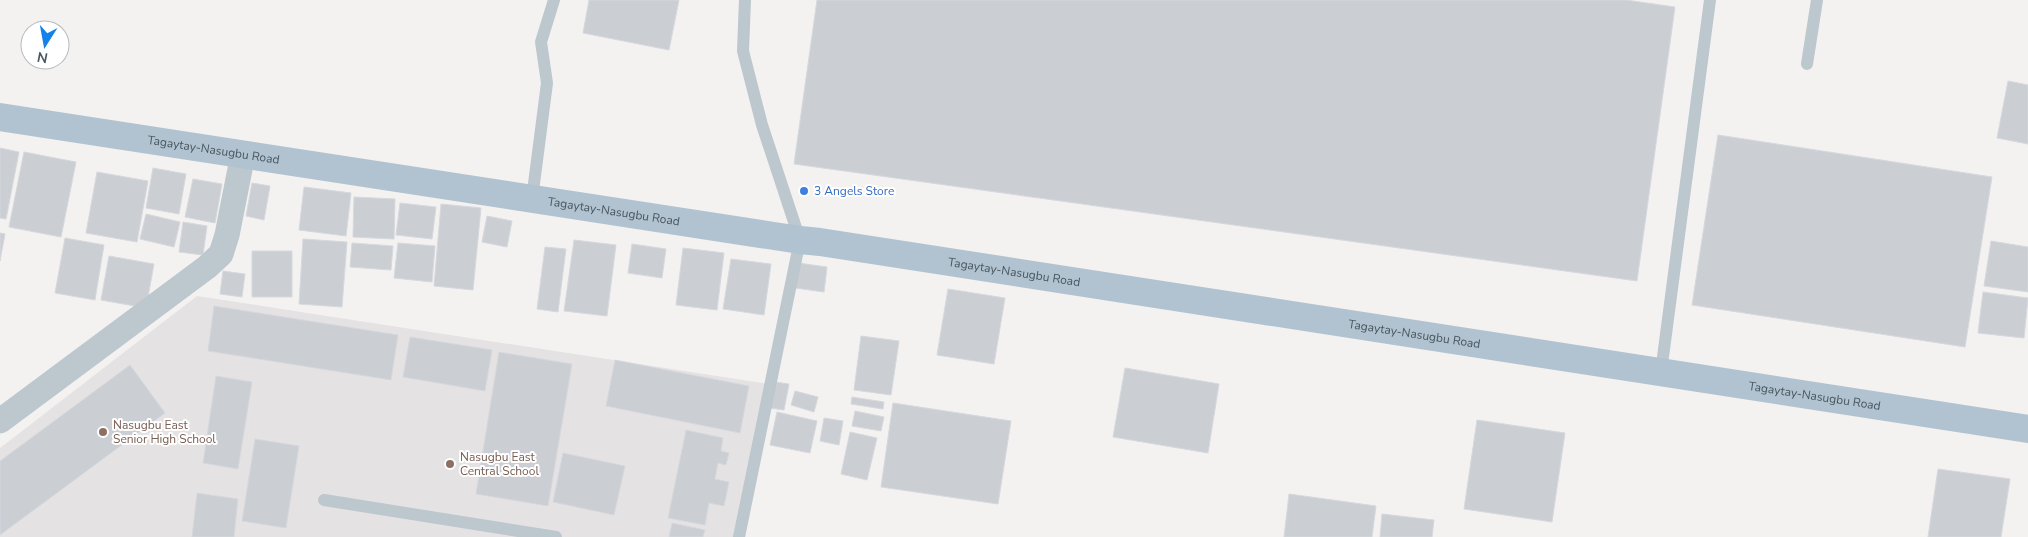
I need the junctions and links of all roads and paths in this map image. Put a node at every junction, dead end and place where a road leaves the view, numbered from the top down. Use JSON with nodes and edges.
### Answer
{"nodes":[{"id":1,"x":554,"y":0,"type":"edge"},
{"id":2,"x":744,"y":0,"type":"edge"},
{"id":3,"x":1710,"y":0,"type":"edge"},
{"id":4,"x":1817,"y":0,"type":"edge"},
{"id":5,"x":1806,"y":64,"type":"dead end"},
{"id":6,"x":0,"y":117,"type":"edge"},
{"id":7,"x":243,"y":154,"type":"junction"},
{"id":8,"x":532,"y":199,"type":"junction"},
{"id":9,"x":800,"y":240,"type":"junction"},
{"id":10,"x":1661,"y":372,"type":"junction"},
{"id":11,"x":0,"y":421,"type":"edge"},
{"id":12,"x":2028,"y":429,"type":"edge"},
{"id":13,"x":324,"y":500,"type":"dead end"},
{"id":14,"x":556,"y":537,"type":"edge"},
{"id":15,"x":739,"y":537,"type":"edge"}],
"edges":[{"from":1,"to":8,"type":"lane"},
{"from":2,"to":9,"type":"lane"},
{"from":3,"to":10,"type":"lane"},
{"from":4,"to":5,"type":"lane"},
{"from":6,"to":7,"type":"main road","name":"Tagaytay-Nasugbu Road"},
{"from":7,"to":8,"type":"main road","name":"Tagaytay-Nasugbu Road"},
{"from":7,"to":11,"type":"street"},
{"from":8,"to":9,"type":"main road","name":"Tagaytay-Nasugbu Road"},
{"from":9,"to":10,"type":"main road","name":"Tagaytay-Nasugbu Road"},
{"from":9,"to":15,"type":"lane"},
{"from":10,"to":12,"type":"main road","name":"Tagaytay-Nasugbu Road"},
{"from":13,"to":14,"type":"lane"}]}
